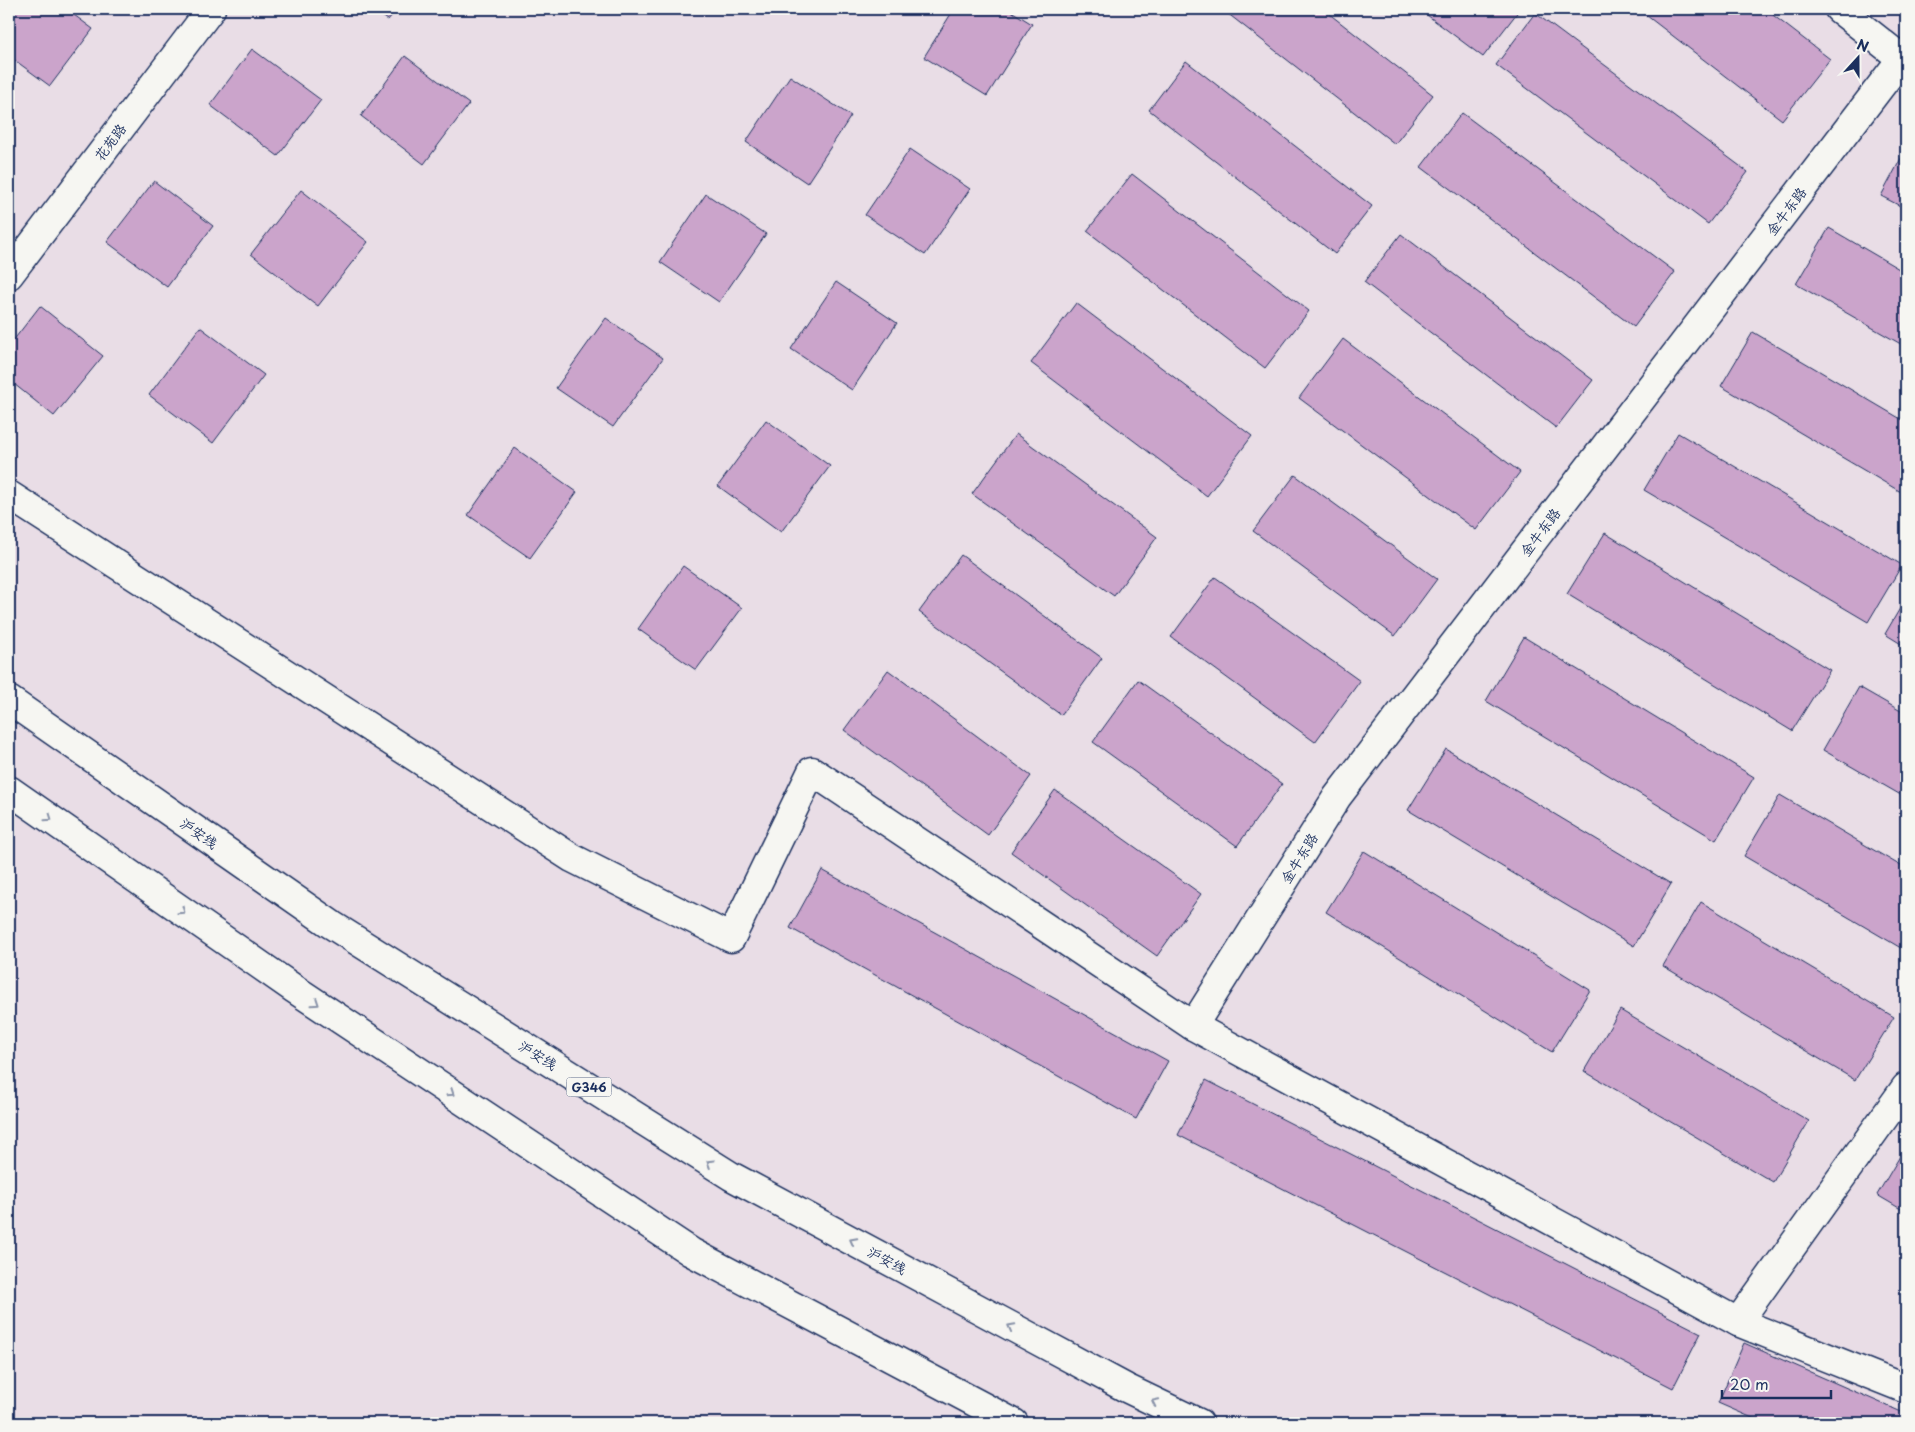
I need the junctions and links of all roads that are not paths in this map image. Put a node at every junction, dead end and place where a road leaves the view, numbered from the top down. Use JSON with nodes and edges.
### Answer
{"nodes":[{"id":1,"x":211,"y":9,"type":"edge"},
{"id":2,"x":1839,"y":9,"type":"edge"},
{"id":3,"x":1905,"y":58,"type":"edge"},
{"id":4,"x":9,"y":275,"type":"edge"},
{"id":5,"x":9,"y":495,"type":"edge"},
{"id":6,"x":9,"y":700,"type":"edge"},
{"id":7,"x":9,"y":790,"type":"edge"},
{"id":8,"x":1193,"y":1026,"type":"junction"},
{"id":9,"x":1906,"y":1087,"type":"edge"},
{"id":10,"x":1738,"y":1322,"type":"junction"},
{"id":11,"x":1906,"y":1388,"type":"edge"},
{"id":12,"x":1014,"y":1423,"type":"edge"},
{"id":13,"x":1199,"y":1423,"type":"edge"}],
"edges":[{"from":1,"to":4,"type":"main road","name":"花苑路"},
{"from":2,"to":3,"type":"main road"},
{"from":3,"to":8,"type":"main road","name":"金牛东路"},
{"from":5,"to":8,"type":"main road"},
{"from":13,"to":6,"type":"main road","name":"沪安线","number":"G346","one_way":true},
{"from":7,"to":12,"type":"main road","one_way":true},
{"from":8,"to":10,"type":"main road"},
{"from":9,"to":10,"type":"main road"},
{"from":10,"to":11,"type":"main road"}]}
